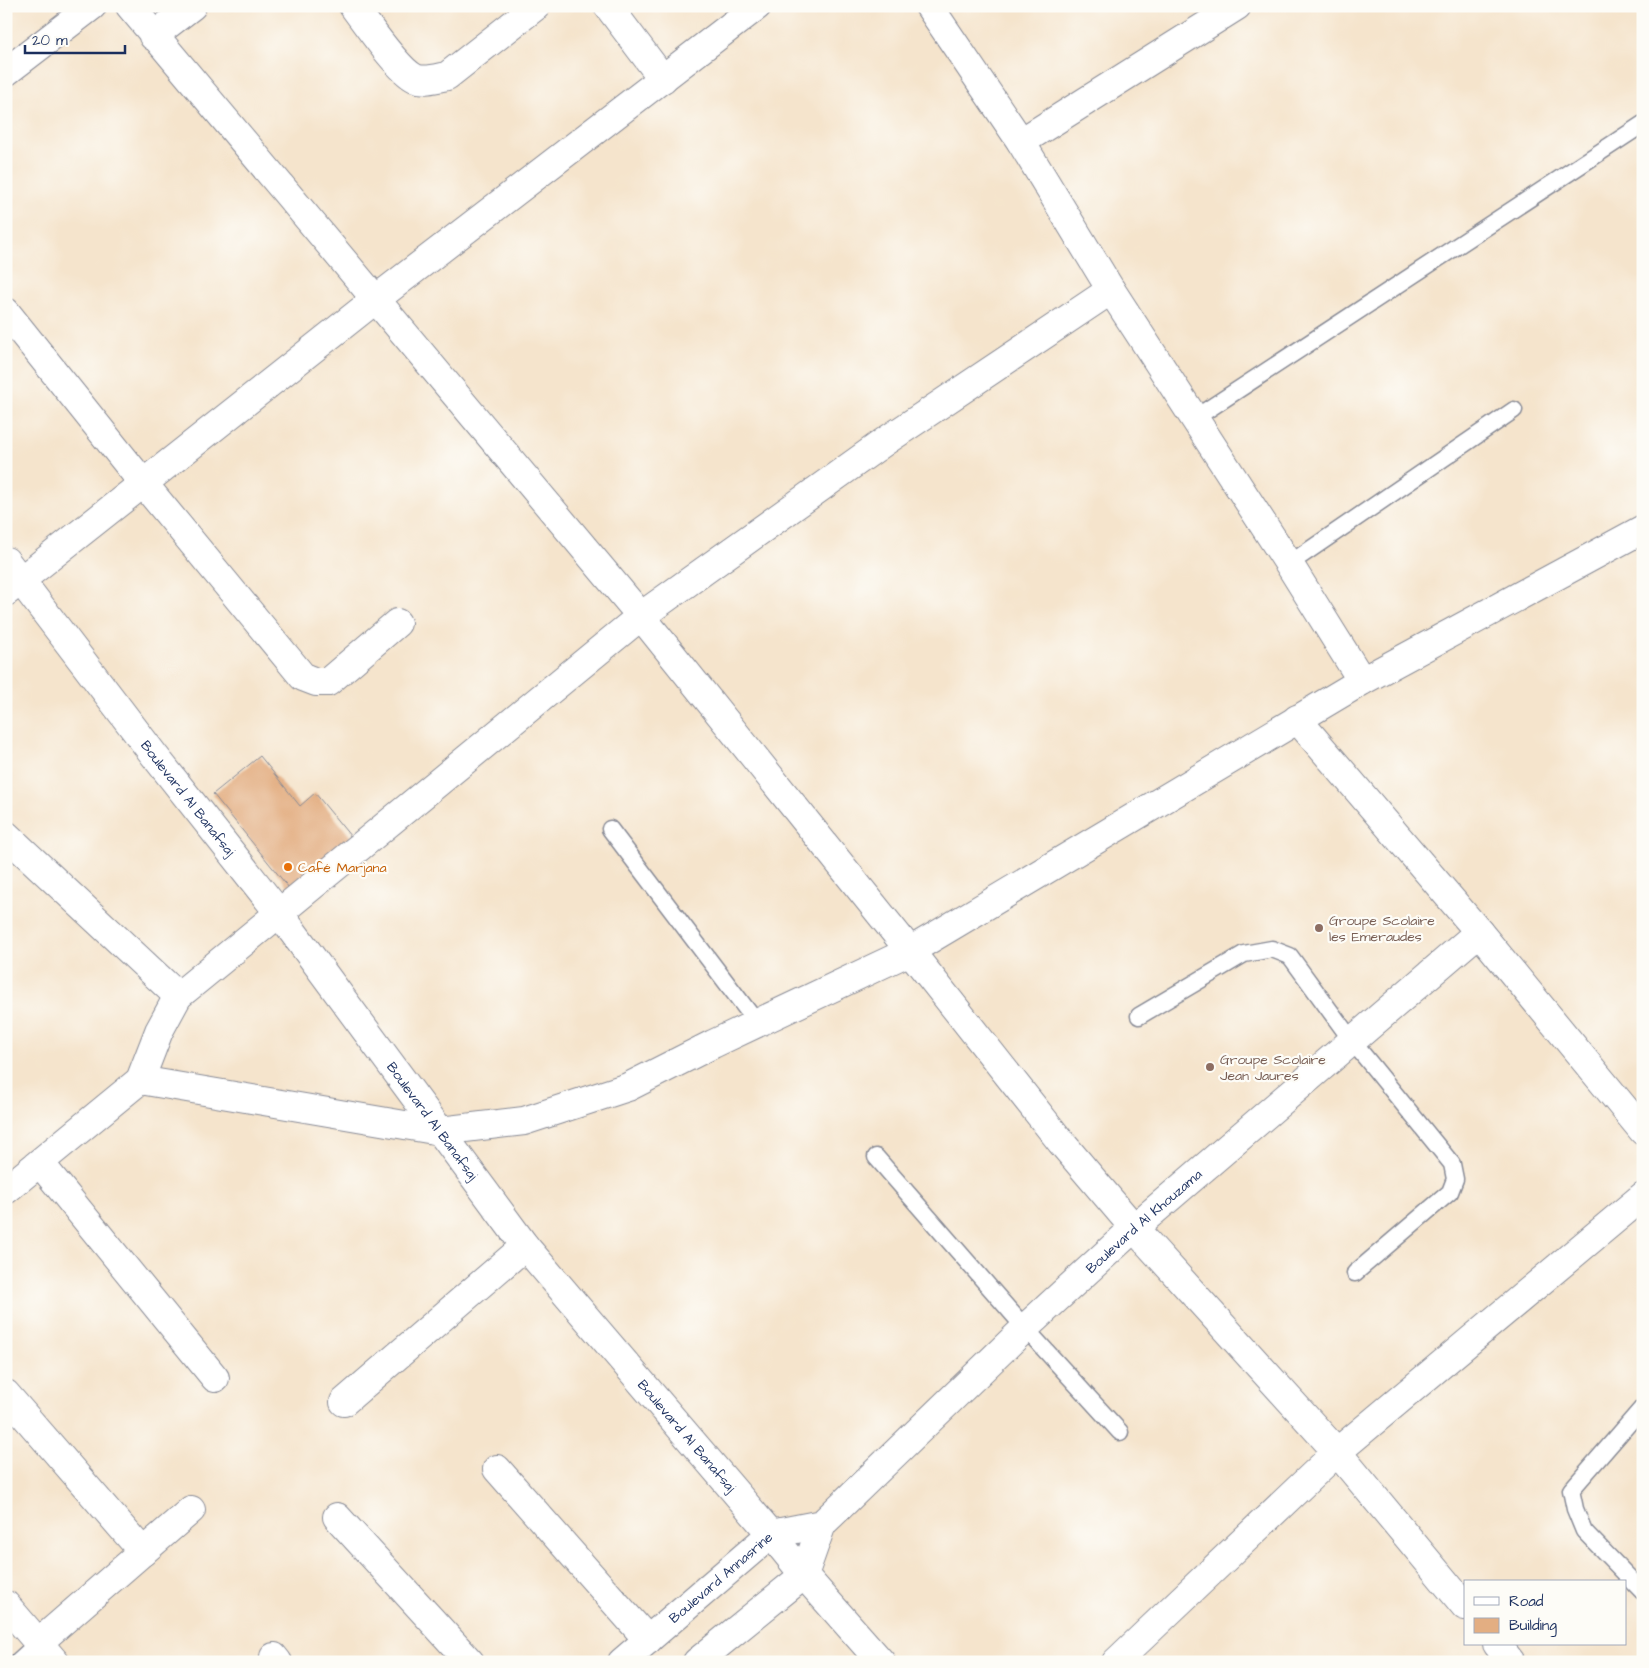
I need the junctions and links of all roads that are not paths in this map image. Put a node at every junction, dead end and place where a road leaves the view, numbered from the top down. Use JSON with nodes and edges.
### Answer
{"nodes":[{"id":1,"x":92,"y":6,"type":"edge"},
{"id":2,"x":130,"y":6,"type":"edge"},
{"id":3,"x":192,"y":6,"type":"edge"},
{"id":4,"x":353,"y":6,"type":"edge"},
{"id":5,"x":536,"y":6,"type":"edge"},
{"id":6,"x":608,"y":6,"type":"edge"},
{"id":7,"x":757,"y":6,"type":"edge"},
{"id":8,"x":929,"y":6,"type":"edge"},
{"id":9,"x":1236,"y":6,"type":"edge"},
{"id":10,"x":154,"y":36,"type":"junction"},
{"id":11,"x":6,"y":72,"type":"edge"},
{"id":12,"x":663,"y":79,"type":"junction"},
{"id":13,"x":1643,"y":124,"type":"edge"},
{"id":14,"x":1020,"y":142,"type":"junction"},
{"id":15,"x":1111,"y":290,"type":"junction"},
{"id":16,"x":376,"y":299,"type":"junction"},
{"id":17,"x":6,"y":312,"type":"edge"},
{"id":18,"x":1514,"y":410,"type":"dead end"},
{"id":19,"x":1195,"y":418,"type":"junction"},
{"id":20,"x":143,"y":483,"type":"junction"},
{"id":21,"x":1643,"y":529,"type":"edge"},
{"id":22,"x":1289,"y":564,"type":"junction"},
{"id":23,"x":11,"y":577,"type":"edge"},
{"id":24,"x":641,"y":616,"type":"junction"},
{"id":25,"x":397,"y":623,"type":"dead end"},
{"id":26,"x":1362,"y":681,"type":"junction"},
{"id":27,"x":1297,"y":719,"type":"junction"},
{"id":28,"x":610,"y":829,"type":"dead end"},
{"id":29,"x":6,"y":834,"type":"edge"},
{"id":30,"x":279,"y":913,"type":"junction"},
{"id":31,"x":1479,"y":932,"type":"junction"},
{"id":32,"x":910,"y":951,"type":"junction"},
{"id":33,"x":178,"y":996,"type":"junction"},
{"id":34,"x":1139,"y":1016,"type":"dead end"},
{"id":35,"x":757,"y":1023,"type":"junction"},
{"id":36,"x":1352,"y":1041,"type":"junction"},
{"id":37,"x":140,"y":1080,"type":"junction"},
{"id":38,"x":440,"y":1131,"type":"junction"},
{"id":39,"x":1643,"y":1131,"type":"edge"},
{"id":40,"x":876,"y":1157,"type":"dead end"},
{"id":41,"x":40,"y":1163,"type":"junction"},
{"id":42,"x":6,"y":1190,"type":"edge"},
{"id":43,"x":1643,"y":1196,"type":"edge"},
{"id":44,"x":1134,"y":1228,"type":"junction"},
{"id":45,"x":525,"y":1246,"type":"junction"},
{"id":46,"x":1355,"y":1273,"type":"dead end"},
{"id":47,"x":1025,"y":1328,"type":"junction"},
{"id":48,"x":215,"y":1378,"type":"dead end"},
{"id":49,"x":6,"y":1394,"type":"edge"},
{"id":50,"x":344,"y":1402,"type":"dead end"},
{"id":51,"x":1643,"y":1407,"type":"edge"},
{"id":52,"x":1120,"y":1432,"type":"dead end"},
{"id":53,"x":1337,"y":1452,"type":"junction"},
{"id":54,"x":497,"y":1469,"type":"dead end"},
{"id":55,"x":191,"y":1510,"type":"dead end"},
{"id":56,"x":337,"y":1517,"type":"dead end"},
{"id":57,"x":822,"y":1524,"type":"junction"},
{"id":58,"x":771,"y":1534,"type":"junction"},
{"id":59,"x":143,"y":1552,"type":"junction"},
{"id":60,"x":804,"y":1575,"type":"junction"},
{"id":61,"x":1643,"y":1592,"type":"edge"},
{"id":62,"x":6,"y":1605,"type":"edge"},
{"id":63,"x":1464,"y":1605,"type":"edge"},
{"id":64,"x":648,"y":1640,"type":"junction"},
{"id":65,"x":1499,"y":1646,"type":"edge"},
{"id":66,"x":47,"y":1652,"type":"edge"},
{"id":67,"x":17,"y":1662,"type":"edge"},
{"id":68,"x":470,"y":1662,"type":"edge"},
{"id":69,"x":622,"y":1662,"type":"edge"},
{"id":70,"x":697,"y":1662,"type":"edge"},
{"id":71,"x":881,"y":1662,"type":"edge"},
{"id":72,"x":1116,"y":1662,"type":"edge"},
{"id":73,"x":1511,"y":1662,"type":"edge"}],
"edges":[{"from":1,"to":11,"type":"street"},
{"from":2,"to":10,"type":"street"},
{"from":3,"to":10,"type":"street"},
{"from":4,"to":5,"type":"street"},
{"from":6,"to":12,"type":"street"},
{"from":7,"to":12,"type":"street"},
{"from":8,"to":14,"type":"street"},
{"from":9,"to":14,"type":"street"},
{"from":10,"to":16,"type":"street"},
{"from":12,"to":16,"type":"street"},
{"from":13,"to":19,"type":"lane"},
{"from":14,"to":15,"type":"street"},
{"from":15,"to":19,"type":"street"},
{"from":15,"to":24,"type":"street"},
{"from":16,"to":20,"type":"street"},
{"from":16,"to":24,"type":"street"},
{"from":17,"to":20,"type":"street"},
{"from":18,"to":22,"type":"lane"},
{"from":19,"to":22,"type":"street"},
{"from":20,"to":23,"type":"street"},
{"from":20,"to":25,"type":"street"},
{"from":21,"to":26,"type":"street"},
{"from":22,"to":26,"type":"street"},
{"from":23,"to":30,"type":"street","name":"Boulevard Al Banafsaj"},
{"from":24,"to":30,"type":"street"},
{"from":24,"to":32,"type":"street"},
{"from":26,"to":27,"type":"street"},
{"from":27,"to":31,"type":"street"},
{"from":27,"to":32,"type":"street"},
{"from":28,"to":35,"type":"lane"},
{"from":29,"to":33,"type":"street"},
{"from":30,"to":33,"type":"street"},
{"from":30,"to":38,"type":"street","name":"Boulevard Al Banafsaj"},
{"from":31,"to":36,"type":"street","name":"Boulevard Al Khouzama"},
{"from":31,"to":39,"type":"street"},
{"from":32,"to":35,"type":"street"},
{"from":32,"to":44,"type":"street"},
{"from":33,"to":37,"type":"street"},
{"from":34,"to":36,"type":"lane"},
{"from":35,"to":38,"type":"street"},
{"from":36,"to":44,"type":"street","name":"Boulevard Al Khouzama"},
{"from":36,"to":46,"type":"lane"},
{"from":37,"to":38,"type":"street"},
{"from":37,"to":41,"type":"street"},
{"from":38,"to":45,"type":"street","name":"Boulevard Al Banafsaj"},
{"from":40,"to":47,"type":"lane"},
{"from":41,"to":42,"type":"street"},
{"from":41,"to":48,"type":"street"},
{"from":43,"to":53,"type":"street"},
{"from":44,"to":47,"type":"street","name":"Boulevard Al Khouzama"},
{"from":44,"to":53,"type":"street"},
{"from":45,"to":50,"type":"street"},
{"from":45,"to":58,"type":"street","name":"Boulevard Al Banafsaj"},
{"from":47,"to":52,"type":"lane"},
{"from":47,"to":57,"type":"street","name":"Boulevard Al Khouzama"},
{"from":49,"to":59,"type":"street"},
{"from":51,"to":61,"type":"lane"},
{"from":53,"to":63,"type":"street"},
{"from":53,"to":72,"type":"street"},
{"from":54,"to":64,"type":"street"},
{"from":55,"to":59,"type":"street"},
{"from":56,"to":68,"type":"street"},
{"from":57,"to":58,"type":"street","name":"Boulevard Annasrine"},
{"from":57,"to":60,"type":"street"},
{"from":58,"to":60,"type":"street","name":"Boulevard Al Banafsaj"},
{"from":58,"to":64,"type":"street","name":"Boulevard Annasrine"},
{"from":59,"to":66,"type":"street"},
{"from":60,"to":70,"type":"street"},
{"from":60,"to":71,"type":"street","name":"Boulevard Al Banafsaj"},
{"from":62,"to":66,"type":"street"},
{"from":64,"to":69,"type":"street","name":"Boulevard Annasrine"},
{"from":65,"to":73,"type":"street"},
{"from":66,"to":67,"type":"lane"}]}
